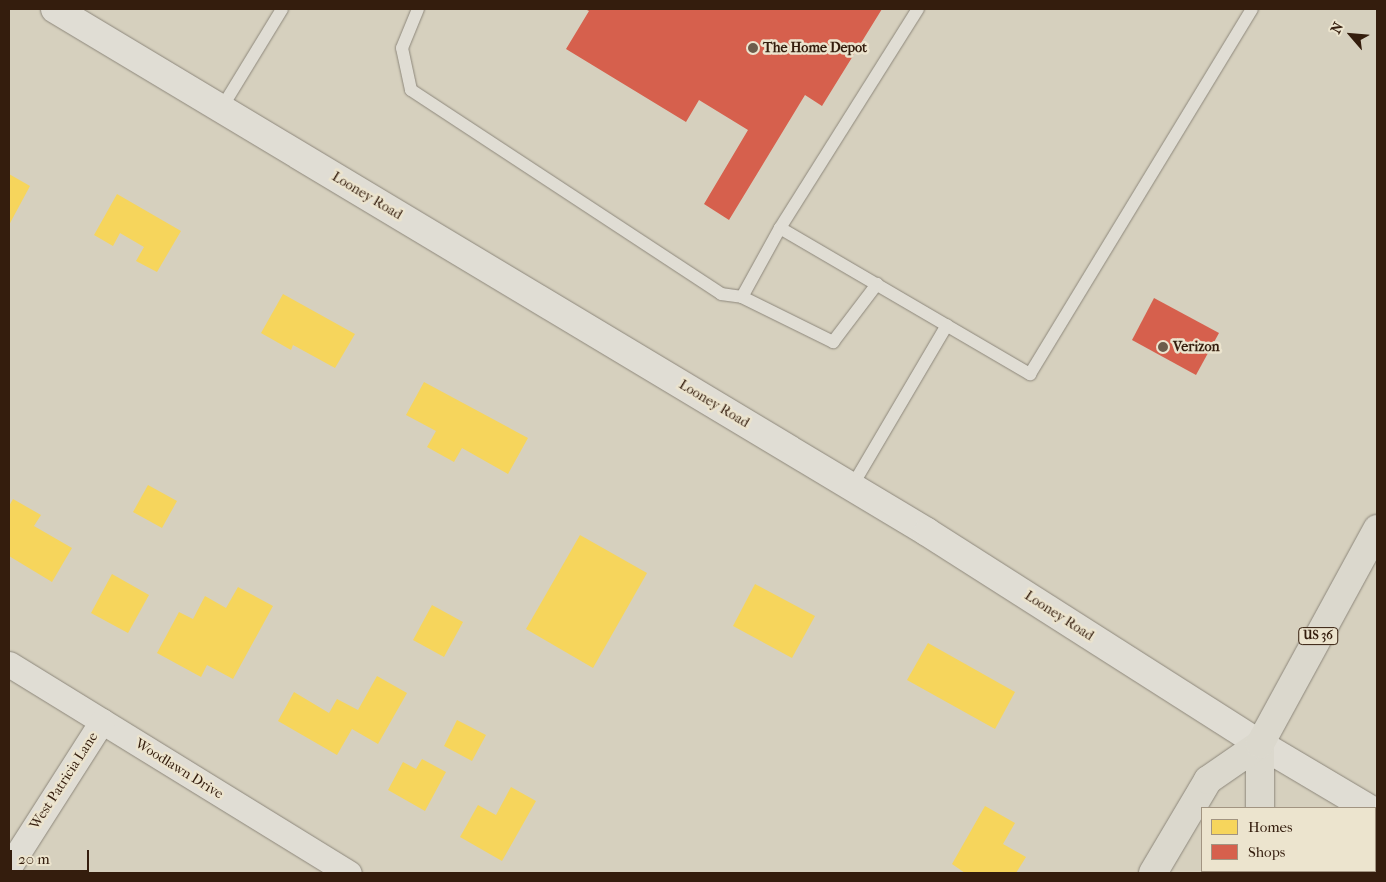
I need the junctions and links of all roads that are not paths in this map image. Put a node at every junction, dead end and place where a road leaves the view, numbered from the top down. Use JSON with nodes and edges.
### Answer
{"nodes":[{"id":1,"x":55,"y":9,"type":"edge"},
{"id":2,"x":282,"y":9,"type":"edge"},
{"id":3,"x":418,"y":9,"type":"edge"},
{"id":4,"x":918,"y":9,"type":"edge"},
{"id":5,"x":1252,"y":9,"type":"edge"},
{"id":6,"x":221,"y":109,"type":"junction"},
{"id":7,"x":780,"y":228,"type":"junction"},
{"id":8,"x":877,"y":284,"type":"junction"},
{"id":9,"x":742,"y":297,"type":"junction"},
{"id":10,"x":947,"y":325,"type":"junction"},
{"id":11,"x":851,"y":488,"type":"junction"},
{"id":12,"x":1377,"y":529,"type":"edge"},
{"id":13,"x":9,"y":664,"type":"edge"},
{"id":14,"x":102,"y":721,"type":"junction"},
{"id":15,"x":1260,"y":744,"type":"junction"},
{"id":16,"x":1260,"y":807,"type":"edge"},
{"id":17,"x":1366,"y":807,"type":"edge"},
{"id":18,"x":9,"y":867,"type":"edge"},
{"id":19,"x":349,"y":873,"type":"edge"},
{"id":20,"x":1153,"y":873,"type":"edge"}],
"edges":[{"from":1,"to":6,"type":"street","name":"Looney Road"},
{"from":2,"to":6,"type":"lane"},
{"from":3,"to":9,"type":"lane"},
{"from":4,"to":7,"type":"lane"},
{"from":5,"to":10,"type":"lane"},
{"from":6,"to":11,"type":"street","name":"Looney Road"},
{"from":7,"to":8,"type":"lane"},
{"from":7,"to":9,"type":"lane"},
{"from":8,"to":9,"type":"lane"},
{"from":8,"to":10,"type":"lane"},
{"from":10,"to":11,"type":"lane"},
{"from":11,"to":15,"type":"street","name":"Looney Road"},
{"from":12,"to":15,"type":"main road","number":"US 36"},
{"from":13,"to":14,"type":"street","name":"Woodlawn Drive"},
{"from":14,"to":18,"type":"street","name":"West Patricia Lane"},
{"from":14,"to":19,"type":"street","name":"Woodlawn Drive"},
{"from":15,"to":16,"type":"main road","number":"US 36"},
{"from":15,"to":17,"type":"street","name":"Looney Road"},
{"from":15,"to":20,"type":"main road","number":"US 36"}]}
